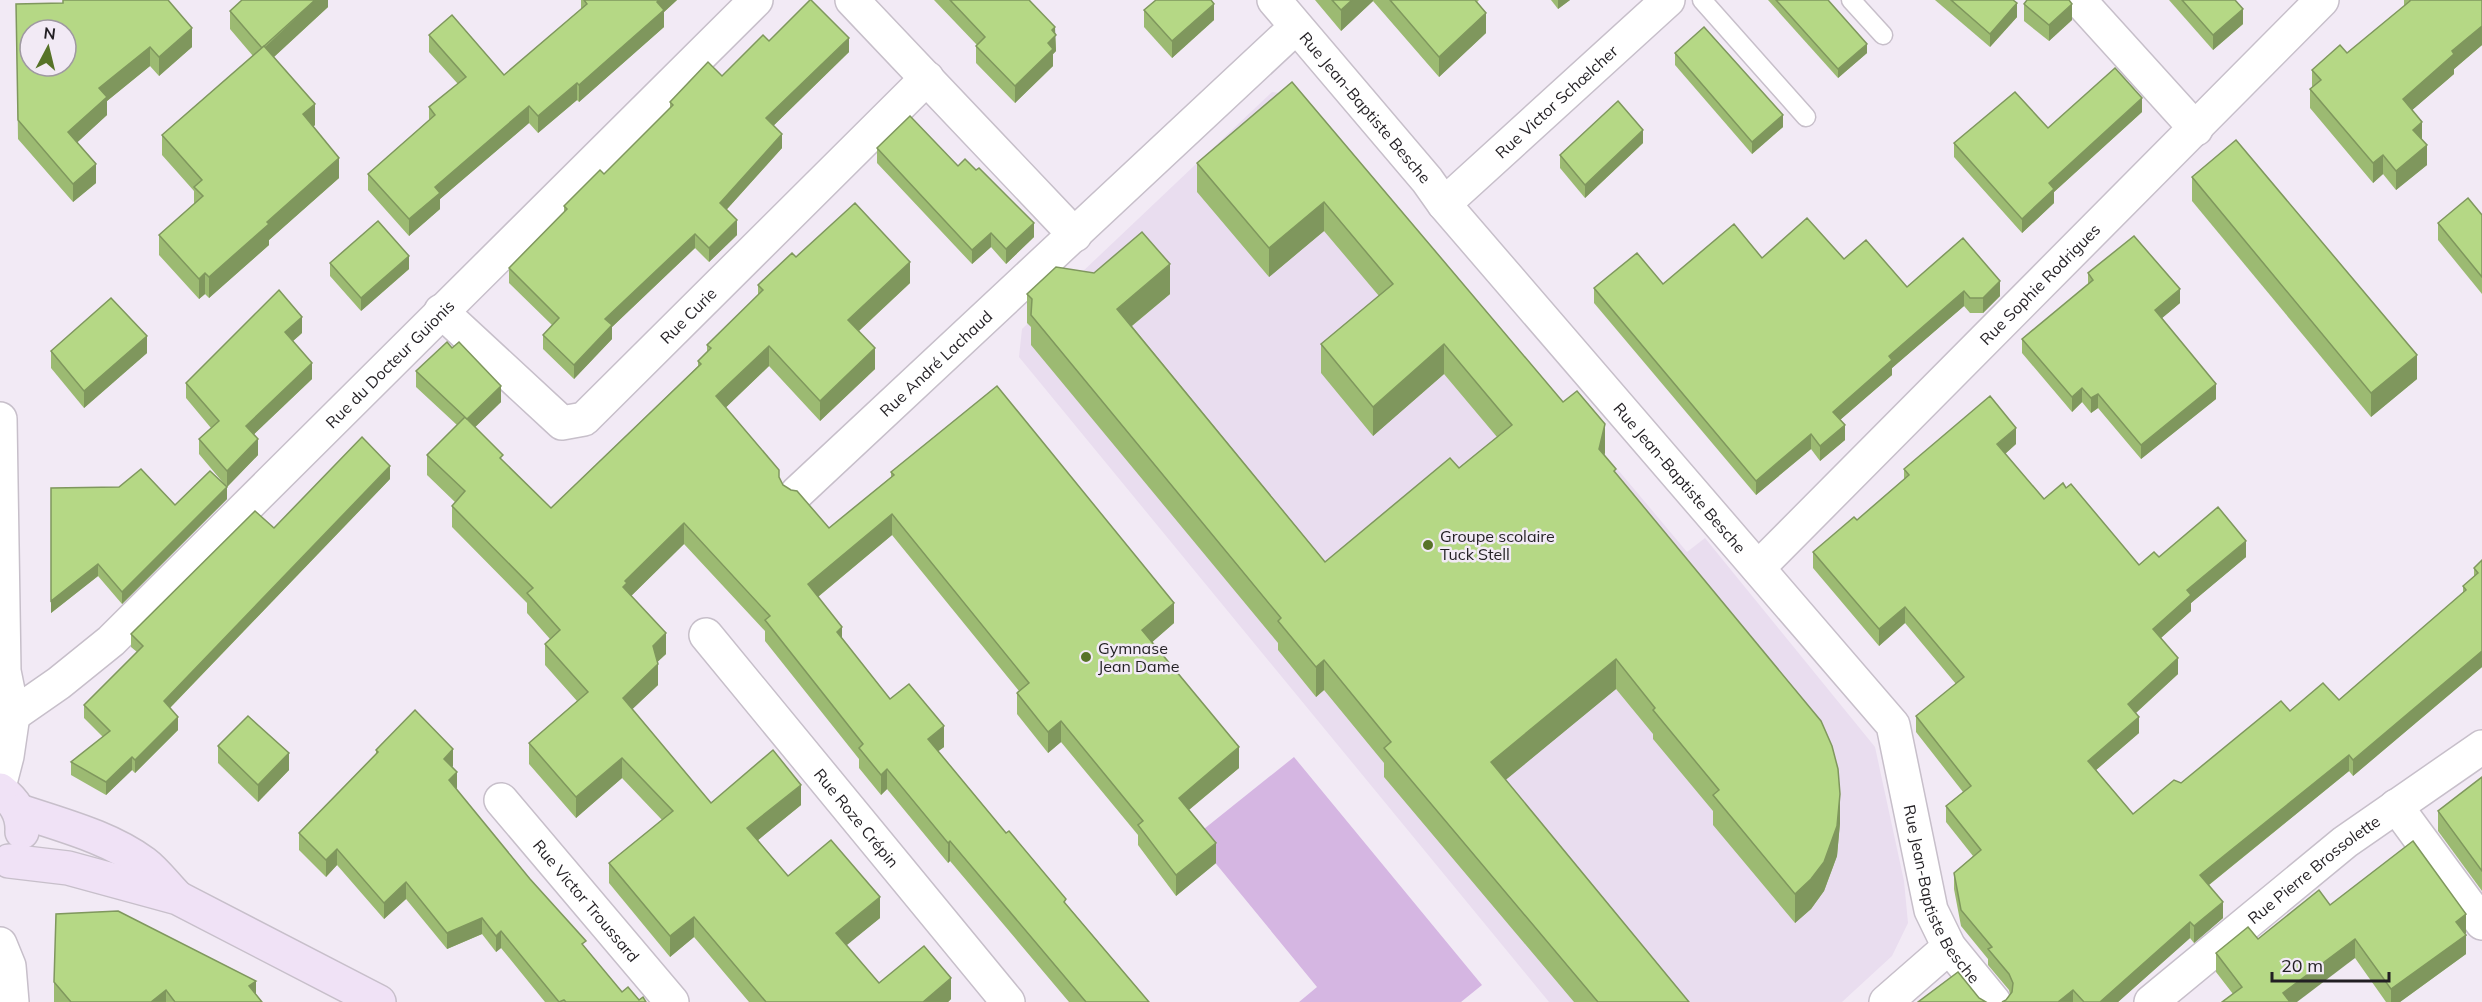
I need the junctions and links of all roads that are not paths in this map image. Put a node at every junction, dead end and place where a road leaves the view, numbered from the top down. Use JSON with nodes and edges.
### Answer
{"nodes":[{"id":1,"x":756,"y":0,"type":"edge"},
{"id":2,"x":852,"y":0,"type":"edge"},
{"id":3,"x":1274,"y":0,"type":"edge"},
{"id":4,"x":1668,"y":0,"type":"edge"},
{"id":5,"x":1702,"y":0,"type":"edge"},
{"id":6,"x":1851,"y":0,"type":"edge"},
{"id":7,"x":2079,"y":0,"type":"edge"},
{"id":8,"x":2322,"y":0,"type":"edge"},
{"id":9,"x":1296,"y":27,"type":"junction"},
{"id":10,"x":1883,"y":35,"type":"dead end"},
{"id":11,"x":927,"y":78,"type":"junction"},
{"id":12,"x":1806,"y":117,"type":"dead end"},
{"id":13,"x":2196,"y":129,"type":"junction"},
{"id":14,"x":1444,"y":204,"type":"junction"},
{"id":15,"x":1075,"y":235,"type":"junction"},
{"id":16,"x":441,"y":311,"type":"junction"},
{"id":17,"x":0,"y":419,"type":"edge"},
{"id":18,"x":797,"y":493,"type":"edge"},
{"id":19,"x":1758,"y":568,"type":"junction"},
{"id":20,"x":706,"y":635,"type":"dead end"},
{"id":21,"x":13,"y":715,"type":"junction"},
{"id":22,"x":2482,"y":747,"type":"edge"},
{"id":23,"x":0,"y":783,"type":"edge"},
{"id":24,"x":501,"y":800,"type":"dead end"},
{"id":25,"x":10,"y":801,"type":"edge"},
{"id":26,"x":2396,"y":806,"type":"junction"},
{"id":27,"x":5,"y":864,"type":"edge"},
{"id":28,"x":178,"y":898,"type":"junction"},
{"id":29,"x":2482,"y":923,"type":"edge"},
{"id":30,"x":0,"y":944,"type":"edge"},
{"id":31,"x":1949,"y":947,"type":"junction"},
{"id":32,"x":12,"y":1002,"type":"edge"},
{"id":33,"x":379,"y":1002,"type":"edge"},
{"id":34,"x":672,"y":1002,"type":"edge"},
{"id":35,"x":1008,"y":1002,"type":"edge"},
{"id":36,"x":1886,"y":1002,"type":"edge"},
{"id":37,"x":1994,"y":1002,"type":"edge"},
{"id":38,"x":2151,"y":1002,"type":"edge"}],
"edges":[{"from":1,"to":16,"type":"street","name":"Rue du Docteur Guionis"},
{"from":2,"to":11,"type":"street"},
{"from":3,"to":9,"type":"street","name":"Rue Jean-Baptiste Besche"},
{"from":4,"to":14,"type":"street","name":"Rue Victor Schœlcher"},
{"from":5,"to":12,"type":"lane"},
{"from":6,"to":10,"type":"lane"},
{"from":7,"to":13,"type":"street"},
{"from":8,"to":13,"type":"street","name":"Rue Sophie Rodrigues"},
{"from":9,"to":14,"type":"street","name":"Rue Jean-Baptiste Besche"},
{"from":9,"to":15,"type":"street","name":"Rue André Lachaud"},
{"from":11,"to":15,"type":"street"},
{"from":11,"to":16,"type":"street","name":"Rue Curie"},
{"from":13,"to":19,"type":"street","name":"Rue Sophie Rodrigues"},
{"from":14,"to":19,"type":"street","name":"Rue Jean-Baptiste Besche"},
{"from":15,"to":18,"type":"street","name":"Rue André Lachaud"},
{"from":16,"to":21,"type":"street","name":"Rue du Docteur Guionis"},
{"from":17,"to":21,"type":"street"},
{"from":19,"to":31,"type":"street","name":"Rue Jean-Baptiste Besche"},
{"from":20,"to":35,"type":"street","name":"Rue Roze Crépin"},
{"from":21,"to":23,"type":"street"},
{"from":22,"to":26,"type":"street","name":"Rue Pierre Brossolette"},
{"from":24,"to":34,"type":"street","name":"Rue Victor Troussard"},
{"from":25,"to":27,"type":"main road"},
{"from":25,"to":28,"type":"main road"},
{"from":26,"to":29,"type":"street"},
{"from":26,"to":38,"type":"street","name":"Rue Pierre Brossolette"},
{"from":27,"to":28,"type":"main road"},
{"from":28,"to":33,"type":"main road"},
{"from":30,"to":32,"type":"street"},
{"from":31,"to":36,"type":"street"},
{"from":31,"to":37,"type":"street","name":"Rue Jean-Baptiste Besche"}]}
